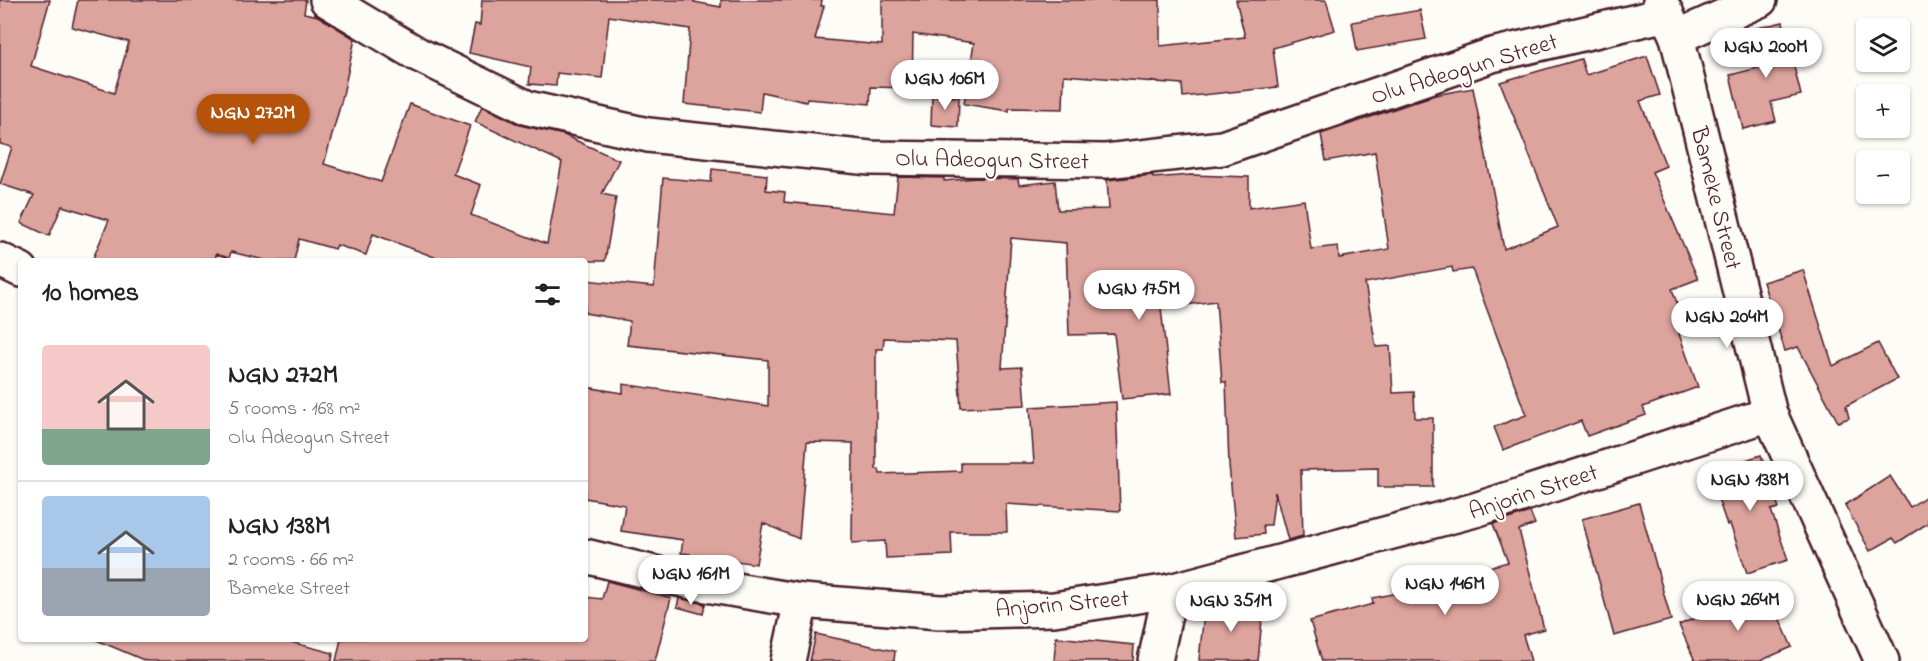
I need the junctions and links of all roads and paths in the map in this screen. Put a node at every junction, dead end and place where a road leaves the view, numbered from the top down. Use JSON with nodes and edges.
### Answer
{"nodes":[{"id":1,"x":327,"y":0,"type":"edge"},
{"id":2,"x":1760,"y":0,"type":"edge"},
{"id":3,"x":1668,"y":17,"type":"edge"},
{"id":4,"x":0,"y":260,"type":"edge"},
{"id":5,"x":18,"y":269,"type":"edge"},
{"id":6,"x":1770,"y":414,"type":"junction"},
{"id":7,"x":588,"y":557,"type":"edge"},
{"id":8,"x":1170,"y":591,"type":"junction"},
{"id":9,"x":801,"y":601,"type":"junction"},
{"id":10,"x":788,"y":661,"type":"edge"},
{"id":11,"x":1155,"y":661,"type":"edge"},
{"id":12,"x":1882,"y":661,"type":"edge"}],
"edges":[{"from":1,"to":3,"type":"street","name":"Olu Adeogun Street"},
{"from":2,"to":3,"type":"street","name":"Olu Adeogun Street"},
{"from":3,"to":6,"type":"street","name":"Bameke Street"},
{"from":4,"to":5,"type":"street"},
{"from":6,"to":8,"type":"street","name":"Anjorin Street"},
{"from":6,"to":12,"type":"street","name":"Bameke Street"},
{"from":7,"to":9,"type":"street","name":"Anjorin Street"},
{"from":8,"to":9,"type":"street","name":"Anjorin Street"},
{"from":8,"to":11,"type":"street"},
{"from":9,"to":10,"type":"street"}]}
